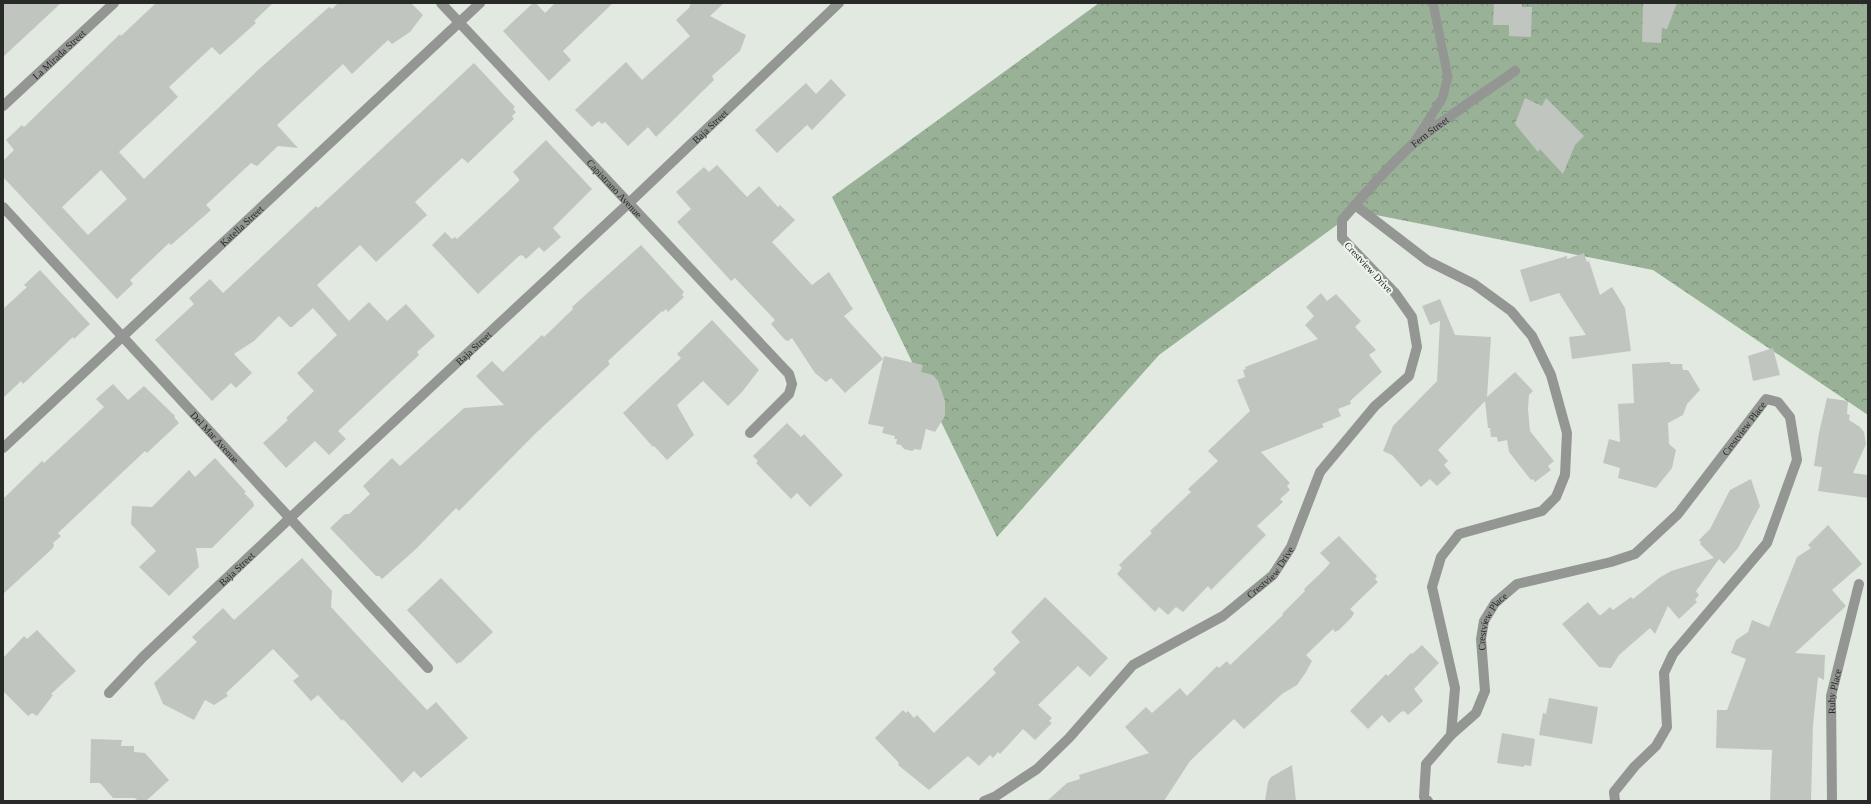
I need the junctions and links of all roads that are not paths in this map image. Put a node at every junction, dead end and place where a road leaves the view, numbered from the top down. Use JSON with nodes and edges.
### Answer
{"nodes":[{"id":1,"x":114,"y":3,"type":"edge"},
{"id":2,"x":441,"y":3,"type":"edge"},
{"id":3,"x":480,"y":3,"type":"edge"},
{"id":4,"x":839,"y":3,"type":"edge"},
{"id":5,"x":1433,"y":3,"type":"edge"},
{"id":6,"x":459,"y":22,"type":"junction"},
{"id":7,"x":1515,"y":71,"type":"dead end"},
{"id":8,"x":3,"y":106,"type":"edge"},
{"id":9,"x":1412,"y":145,"type":"junction"},
{"id":10,"x":630,"y":202,"type":"junction"},
{"id":11,"x":1355,"y":205,"type":"junction"},
{"id":12,"x":3,"y":207,"type":"edge"},
{"id":13,"x":122,"y":337,"type":"junction"},
{"id":14,"x":750,"y":433,"type":"dead end"},
{"id":15,"x":3,"y":448,"type":"edge"},
{"id":16,"x":290,"y":518,"type":"junction"},
{"id":17,"x":1859,"y":584,"type":"dead end"},
{"id":18,"x":428,"y":668,"type":"dead end"},
{"id":19,"x":109,"y":693,"type":"dead end"},
{"id":20,"x":1451,"y":735,"type":"junction"},
{"id":21,"x":984,"y":801,"type":"edge"},
{"id":22,"x":1428,"y":801,"type":"edge"},
{"id":23,"x":1615,"y":801,"type":"edge"},
{"id":24,"x":1832,"y":801,"type":"edge"}],
"edges":[{"from":1,"to":8,"type":"street","name":"La Mirada Street"},
{"from":2,"to":6,"type":"street","name":"Capistrano Avenue"},
{"from":3,"to":6,"type":"street","name":"Katella Street"},
{"from":4,"to":10,"type":"street","name":"Baja Street"},
{"from":5,"to":9,"type":"lane"},
{"from":6,"to":10,"type":"street","name":"Capistrano Avenue"},
{"from":6,"to":13,"type":"street","name":"Katella Street"},
{"from":7,"to":9,"type":"street","name":"Fern Street"},
{"from":9,"to":11,"type":"street","name":"Fern Street"},
{"from":10,"to":14,"type":"street","name":"Capistrano Avenue"},
{"from":10,"to":16,"type":"street","name":"Baja Street"},
{"from":11,"to":20,"type":"street"},
{"from":11,"to":21,"type":"street","name":"Crestview Drive"},
{"from":12,"to":13,"type":"street","name":"Del Mar Avenue"},
{"from":13,"to":15,"type":"street","name":"Katella Street"},
{"from":13,"to":16,"type":"street","name":"Del Mar Avenue"},
{"from":16,"to":18,"type":"street","name":"Del Mar Avenue"},
{"from":16,"to":19,"type":"street","name":"Baja Street"},
{"from":17,"to":24,"type":"street","name":"Ruby Place"},
{"from":20,"to":22,"type":"street"},
{"from":20,"to":23,"type":"street","name":"Crestview Place"}]}
